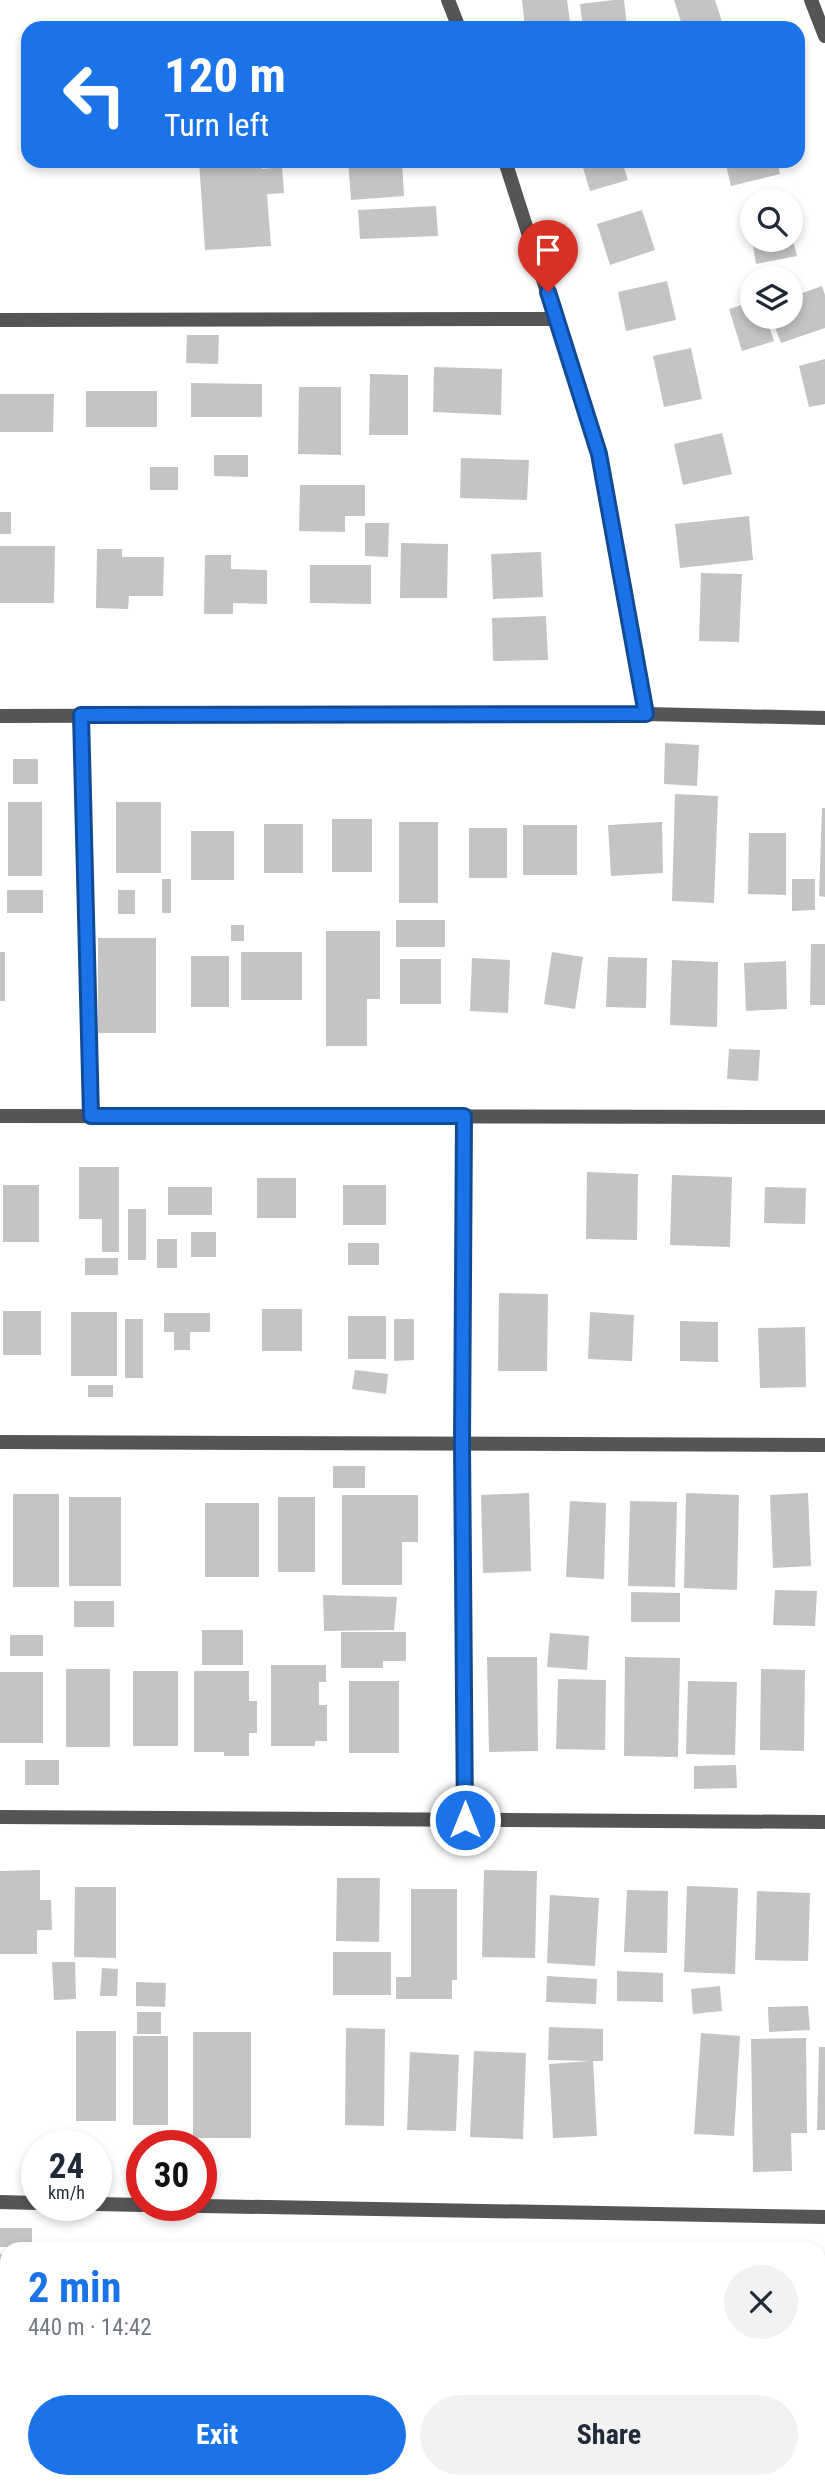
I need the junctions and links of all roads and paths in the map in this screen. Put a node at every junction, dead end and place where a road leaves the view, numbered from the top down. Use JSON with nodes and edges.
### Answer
{"nodes":[{"id":1,"x":448,"y":0,"type":"edge"},
{"id":2,"x":811,"y":0,"type":"edge"},
{"id":3,"x":456,"y":21,"type":"edge"},
{"id":4,"x":825,"y":36,"type":"edge"},
{"id":5,"x":507,"y":168,"type":"edge"},
{"id":6,"x":556,"y":319,"type":"junction"},
{"id":7,"x":0,"y":320,"type":"edge"},
{"id":8,"x":646,"y":714,"type":"junction"},
{"id":9,"x":81,"y":715,"type":"junction"},
{"id":10,"x":0,"y":716,"type":"edge"},
{"id":11,"x":825,"y":718,"type":"edge"},
{"id":12,"x":0,"y":1116,"type":"edge"},
{"id":13,"x":91,"y":1116,"type":"junction"},
{"id":14,"x":464,"y":1116,"type":"junction"},
{"id":15,"x":825,"y":1117,"type":"edge"},
{"id":16,"x":0,"y":1442,"type":"edge"},
{"id":17,"x":462,"y":1444,"type":"junction"},
{"id":18,"x":825,"y":1445,"type":"edge"},
{"id":19,"x":0,"y":1816,"type":"edge"},
{"id":20,"x":465,"y":1820,"type":"junction"},
{"id":21,"x":825,"y":1822,"type":"edge"},
{"id":22,"x":0,"y":2202,"type":"edge"},
{"id":23,"x":21,"y":2203,"type":"edge"},
{"id":24,"x":217,"y":2206,"type":"edge"},
{"id":25,"x":825,"y":2217,"type":"edge"}],
"edges":[{"from":1,"to":3,"type":"street"},
{"from":2,"to":4,"type":"street"},
{"from":5,"to":6,"type":"street"},
{"from":6,"to":7,"type":"street"},
{"from":6,"to":8,"type":"street"},
{"from":8,"to":9,"type":"street"},
{"from":8,"to":11,"type":"street"},
{"from":9,"to":10,"type":"street"},
{"from":9,"to":13,"type":"street"},
{"from":12,"to":13,"type":"street"},
{"from":13,"to":14,"type":"street"},
{"from":14,"to":15,"type":"street"},
{"from":14,"to":17,"type":"street"},
{"from":16,"to":17,"type":"street"},
{"from":17,"to":18,"type":"street"},
{"from":17,"to":20,"type":"street"},
{"from":19,"to":20,"type":"street"},
{"from":20,"to":21,"type":"street"},
{"from":22,"to":23,"type":"street"},
{"from":24,"to":25,"type":"street"}]}
